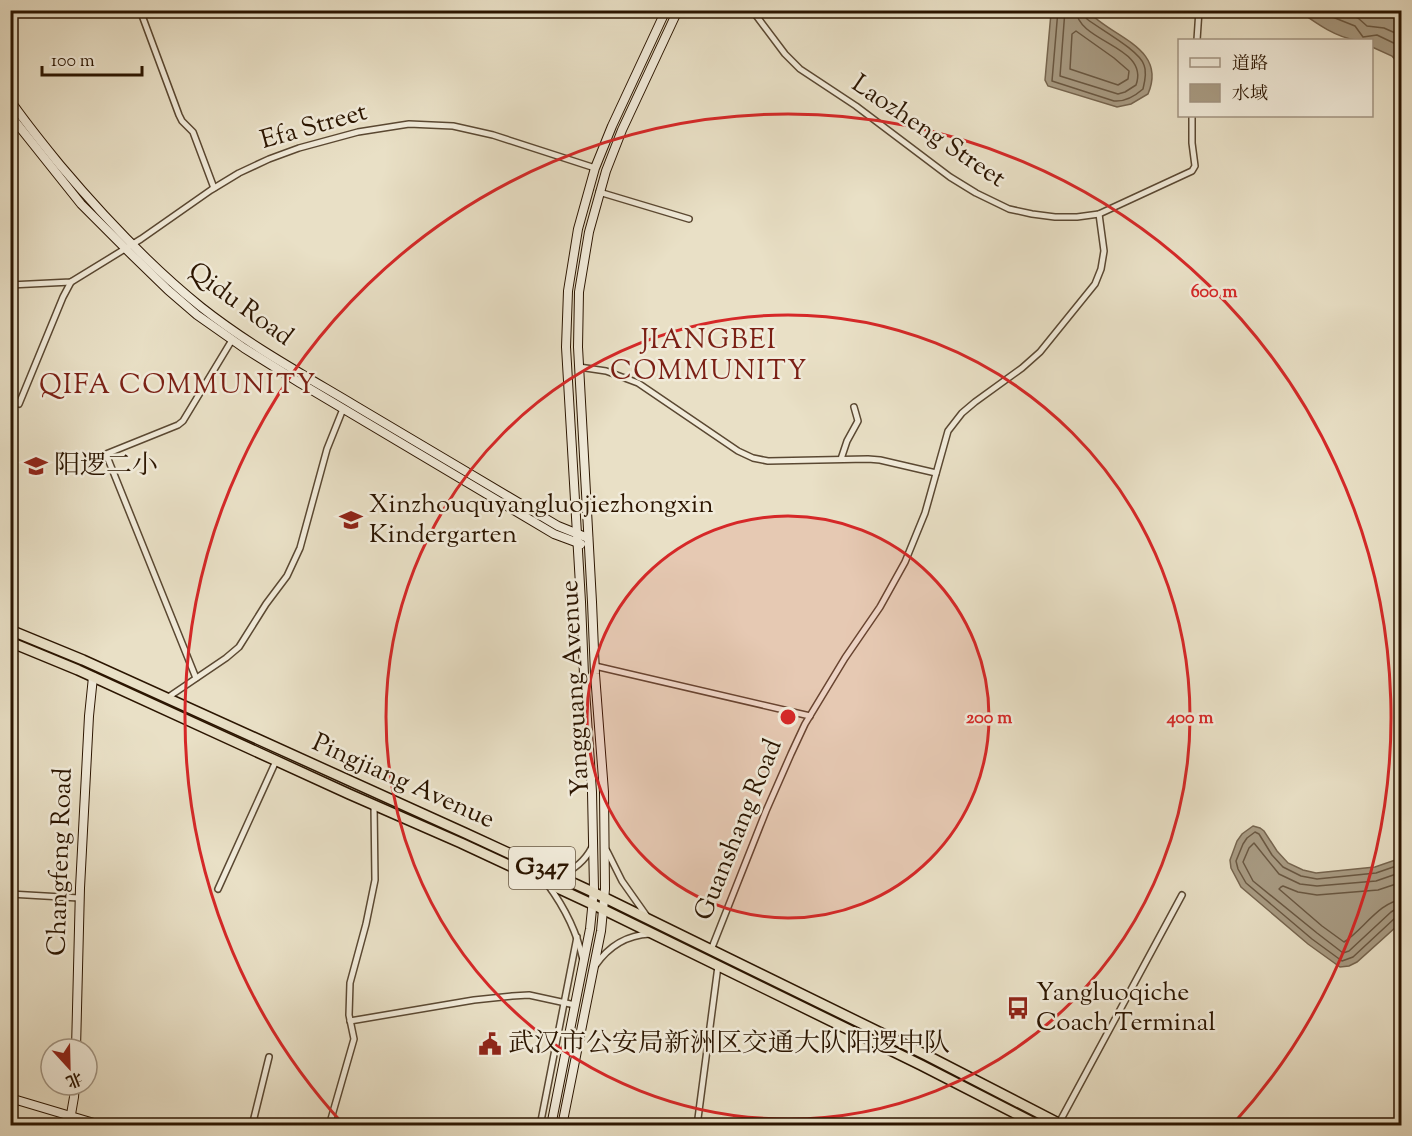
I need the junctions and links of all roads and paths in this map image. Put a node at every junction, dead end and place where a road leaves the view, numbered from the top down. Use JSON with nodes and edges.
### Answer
{"nodes":[{"id":1,"x":140,"y":10,"type":"edge"},
{"id":2,"x":666,"y":10,"type":"edge"},
{"id":3,"x":678,"y":10,"type":"edge"},
{"id":4,"x":752,"y":10,"type":"edge"},
{"id":5,"x":1199,"y":10,"type":"edge"},
{"id":6,"x":1197,"y":39,"type":"edge"},
{"id":7,"x":10,"y":100,"type":"edge"},
{"id":8,"x":10,"y":115,"type":"edge"},
{"id":9,"x":1192,"y":117,"type":"edge"},
{"id":10,"x":595,"y":168,"type":"junction"},
{"id":11,"x":214,"y":188,"type":"junction"},
{"id":12,"x":599,"y":192,"type":"junction"},
{"id":13,"x":1099,"y":214,"type":"junction"},
{"id":14,"x":689,"y":219,"type":"dead end"},
{"id":15,"x":129,"y":246,"type":"junction"},
{"id":16,"x":71,"y":282,"type":"junction"},
{"id":17,"x":10,"y":285,"type":"edge"},
{"id":18,"x":232,"y":339,"type":"junction"},
{"id":19,"x":579,"y":367,"type":"junction"},
{"id":20,"x":20,"y":404,"type":"dead end"},
{"id":21,"x":854,"y":407,"type":"dead end"},
{"id":22,"x":343,"y":409,"type":"junction"},
{"id":23,"x":841,"y":459,"type":"junction"},
{"id":24,"x":936,"y":473,"type":"junction"},
{"id":25,"x":577,"y":534,"type":"junction"},
{"id":26,"x":588,"y":538,"type":"junction"},
{"id":27,"x":578,"y":543,"type":"junction"},
{"id":28,"x":589,"y":548,"type":"junction"},
{"id":29,"x":10,"y":630,"type":"edge"},
{"id":30,"x":10,"y":642,"type":"edge"},
{"id":31,"x":595,"y":666,"type":"junction"},
{"id":32,"x":93,"y":677,"type":"junction"},
{"id":33,"x":196,"y":678,"type":"junction"},
{"id":34,"x":166,"y":698,"type":"junction"},
{"id":35,"x":810,"y":716,"type":"junction"},
{"id":36,"x":276,"y":760,"type":"junction"},
{"id":37,"x":374,"y":805,"type":"junction"},
{"id":38,"x":604,"y":845,"type":"junction"},
{"id":39,"x":593,"y":846,"type":"junction"},
{"id":40,"x":558,"y":876,"type":"junction"},
{"id":41,"x":548,"y":883,"type":"junction"},
{"id":42,"x":218,"y":889,"type":"dead end"},
{"id":43,"x":594,"y":893,"type":"junction"},
{"id":44,"x":10,"y":894,"type":"edge"},
{"id":45,"x":1182,"y":895,"type":"dead end"},
{"id":46,"x":80,"y":897,"type":"junction"},
{"id":47,"x":604,"y":898,"type":"junction"},
{"id":48,"x":593,"y":905,"type":"junction"},
{"id":49,"x":604,"y":910,"type":"junction"},
{"id":50,"x":651,"y":920,"type":"junction"},
{"id":51,"x":653,"y":934,"type":"junction"},
{"id":52,"x":577,"y":937,"type":"junction"},
{"id":53,"x":711,"y":950,"type":"junction"},
{"id":54,"x":583,"y":962,"type":"junction"},
{"id":55,"x":718,"y":966,"type":"junction"},
{"id":56,"x":593,"y":970,"type":"junction"},
{"id":57,"x":564,"y":1003,"type":"junction"},
{"id":58,"x":575,"y":1005,"type":"junction"},
{"id":59,"x":350,"y":1021,"type":"junction"},
{"id":60,"x":76,"y":1037,"type":"edge"},
{"id":61,"x":270,"y":1057,"type":"dead end"},
{"id":62,"x":74,"y":1097,"type":"edge"},
{"id":63,"x":10,"y":1098,"type":"edge"},
{"id":64,"x":71,"y":1116,"type":"junction"},
{"id":65,"x":1061,"y":1124,"type":"edge"},
{"id":66,"x":69,"y":1125,"type":"edge"},
{"id":67,"x":104,"y":1125,"type":"edge"},
{"id":68,"x":252,"y":1125,"type":"edge"},
{"id":69,"x":329,"y":1125,"type":"edge"},
{"id":70,"x":540,"y":1125,"type":"edge"},
{"id":71,"x":551,"y":1125,"type":"edge"},
{"id":72,"x":562,"y":1125,"type":"edge"},
{"id":73,"x":697,"y":1125,"type":"edge"},
{"id":74,"x":1040,"y":1125,"type":"edge"}],
"edges":[{"from":1,"to":11,"type":"street"},
{"from":2,"to":10,"type":"street","name":"Yangguang Avenue"},
{"from":3,"to":12,"type":"street","name":"Yangguang Avenue"},
{"from":4,"to":13,"type":"street","name":"Laozheng Street"},
{"from":5,"to":6,"type":"street"},
{"from":7,"to":15,"type":"street","name":"Qidu Road"},
{"from":8,"to":15,"type":"street","name":"Qidu Road"},
{"from":9,"to":13,"type":"street","name":"Laozheng Street"},
{"from":10,"to":11,"type":"street","name":"Efa Street"},
{"from":10,"to":25,"type":"street","name":"Yangguang Avenue"},
{"from":11,"to":15,"type":"street","name":"Efa Street"},
{"from":12,"to":14,"type":"street"},
{"from":12,"to":19,"type":"street","name":"Yangguang Avenue"},
{"from":13,"to":24,"type":"street","name":"Guanshang Road"},
{"from":15,"to":16,"type":"street","name":"Efa Street"},
{"from":15,"to":18,"type":"street","name":"Qidu Road"},
{"from":15,"to":25,"type":"street","name":"Qidu Road"},
{"from":16,"to":17,"type":"street"},
{"from":16,"to":20,"type":"street"},
{"from":18,"to":22,"type":"street","name":"Qidu Road"},
{"from":18,"to":33,"type":"street"},
{"from":19,"to":23,"type":"street"},
{"from":19,"to":26,"type":"street","name":"Yangguang Avenue"},
{"from":21,"to":23,"type":"street"},
{"from":22,"to":27,"type":"street","name":"Qidu Road"},
{"from":22,"to":33,"type":"street"},
{"from":23,"to":24,"type":"street"},
{"from":24,"to":35,"type":"street","name":"Guanshang Road"},
{"from":25,"to":26,"type":"street","name":"Qidu Road"},
{"from":25,"to":27,"type":"street","name":"Yangguang Avenue"},
{"from":26,"to":28,"type":"street","name":"Yangguang Avenue"},
{"from":27,"to":28,"type":"street","name":"Qidu Road"},
{"from":27,"to":39,"type":"street","name":"Yangguang Avenue"},
{"from":28,"to":31,"type":"street","name":"Yangguang Avenue"},
{"from":29,"to":34,"type":"highway","name":"Pingjiang Avenue","number":"G347"},
{"from":30,"to":32,"type":"highway","name":"Pingjiang Avenue","number":"G347"},
{"from":31,"to":35,"type":"street"},
{"from":31,"to":38,"type":"street","name":"Yangguang Avenue"},
{"from":32,"to":36,"type":"highway","name":"Pingjiang Avenue","number":"G347"},
{"from":32,"to":46,"type":"street","name":"Changfeng Road"},
{"from":33,"to":34,"type":"street"},
{"from":34,"to":40,"type":"highway","name":"Pingjiang Avenue","number":"G347"},
{"from":35,"to":53,"type":"street","name":"Guanshang Road"},
{"from":36,"to":37,"type":"highway","name":"Pingjiang Avenue","number":"G347"},
{"from":36,"to":42,"type":"street"},
{"from":37,"to":41,"type":"highway","name":"Pingjiang Avenue","number":"G347"},
{"from":37,"to":59,"type":"street"},
{"from":38,"to":47,"type":"street","name":"Yangguang Avenue"},
{"from":38,"to":50,"type":"street"},
{"from":39,"to":40,"type":"street"},
{"from":39,"to":43,"type":"street","name":"Yangguang Avenue"},
{"from":40,"to":43,"type":"highway","name":"Pingjiang Avenue","number":"G347"},
{"from":41,"to":48,"type":"highway","name":"Pingjiang Avenue","number":"G347"},
{"from":41,"to":52,"type":"street"},
{"from":43,"to":47,"type":"highway","name":"Pingjiang Avenue","number":"G347"},
{"from":43,"to":48,"type":"street","name":"Yangguang Avenue"},
{"from":44,"to":46,"type":"street"},
{"from":45,"to":65,"type":"street"},
{"from":46,"to":60,"type":"street","name":"Changfeng Road"},
{"from":47,"to":49,"type":"street","name":"Yangguang Avenue"},
{"from":47,"to":50,"type":"highway","name":"Pingjiang Avenue","number":"G347"},
{"from":48,"to":49,"type":"highway","name":"Pingjiang Avenue","number":"G347"},
{"from":48,"to":54,"type":"street","name":"Yangguang Avenue"},
{"from":49,"to":51,"type":"highway","name":"Pingjiang Avenue","number":"G347"},
{"from":49,"to":56,"type":"street","name":"Yangguang Avenue"},
{"from":50,"to":53,"type":"highway","name":"Pingjiang Avenue","number":"G347"},
{"from":51,"to":55,"type":"highway","name":"Pingjiang Avenue","number":"G347"},
{"from":51,"to":56,"type":"street"},
{"from":52,"to":54,"type":"street"},
{"from":52,"to":57,"type":"street"},
{"from":53,"to":65,"type":"highway","name":"Pingjiang Avenue","number":"G347"},
{"from":54,"to":58,"type":"street","name":"Yangguang Avenue"},
{"from":55,"to":73,"type":"street"},
{"from":55,"to":74,"type":"highway","name":"Pingjiang Avenue","number":"G347"},
{"from":56,"to":72,"type":"street","name":"Yangguang Avenue"},
{"from":57,"to":58,"type":"street"},
{"from":57,"to":59,"type":"street"},
{"from":57,"to":70,"type":"street"},
{"from":58,"to":71,"type":"street","name":"Yangguang Avenue"},
{"from":59,"to":69,"type":"street"},
{"from":61,"to":68,"type":"street"},
{"from":62,"to":64,"type":"street"},
{"from":63,"to":64,"type":"street"},
{"from":64,"to":66,"type":"street"},
{"from":64,"to":67,"type":"street"}]}
